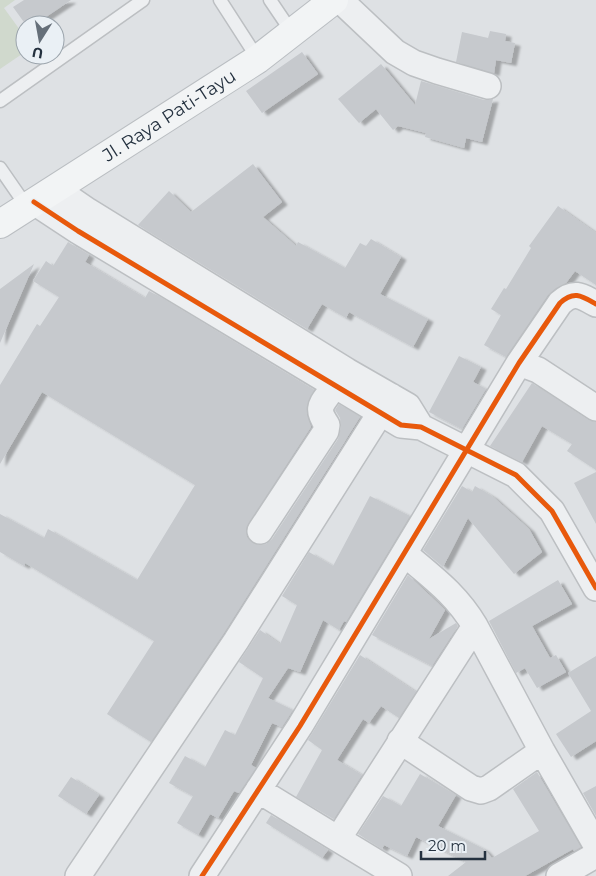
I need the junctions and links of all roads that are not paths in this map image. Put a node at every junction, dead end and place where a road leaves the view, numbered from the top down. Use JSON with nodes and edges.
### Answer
{"nodes":[{"id":1,"x":143,"y":0,"type":"edge"},
{"id":2,"x":220,"y":0,"type":"edge"},
{"id":3,"x":270,"y":0,"type":"edge"},
{"id":4,"x":334,"y":0,"type":"edge"},
{"id":5,"x":340,"y":0,"type":"edge"},
{"id":6,"x":293,"y":34,"type":"junction"},
{"id":7,"x":258,"y":59,"type":"junction"},
{"id":8,"x":488,"y":86,"type":"dead end"},
{"id":9,"x":0,"y":100,"type":"edge"},
{"id":10,"x":0,"y":168,"type":"edge"},
{"id":11,"x":39,"y":200,"type":"junction"},
{"id":12,"x":0,"y":224,"type":"edge"},
{"id":13,"x":596,"y":304,"type":"edge"},
{"id":14,"x":519,"y":363,"type":"junction"},
{"id":15,"x":316,"y":364,"type":"junction"},
{"id":16,"x":334,"y":386,"type":"junction"},
{"id":17,"x":386,"y":405,"type":"junction"},
{"id":18,"x":596,"y":408,"type":"edge"},
{"id":19,"x":467,"y":450,"type":"junction"},
{"id":20,"x":260,"y":531,"type":"dead end"},
{"id":21,"x":405,"y":554,"type":"junction"},
{"id":22,"x":596,"y":588,"type":"edge"},
{"id":23,"x":474,"y":626,"type":"junction"},
{"id":24,"x":400,"y":741,"type":"junction"},
{"id":25,"x":542,"y":752,"type":"junction"},
{"id":26,"x":258,"y":790,"type":"junction"},
{"id":27,"x":338,"y":839,"type":"junction"},
{"id":28,"x":596,"y":845,"type":"edge"},
{"id":29,"x":596,"y":855,"type":"edge"},
{"id":30,"x":78,"y":876,"type":"edge"},
{"id":31,"x":202,"y":876,"type":"edge"},
{"id":32,"x":399,"y":876,"type":"edge"},
{"id":33,"x":560,"y":876,"type":"edge"}],
"edges":[{"from":1,"to":9,"type":"lane"},
{"from":2,"to":7,"type":"lane"},
{"from":3,"to":6,"type":"lane"},
{"from":4,"to":6,"type":"main road","name":"Jl. Raya Pati-Tayu"},
{"from":5,"to":8,"type":"street"},
{"from":6,"to":7,"type":"main road","name":"Jl. Raya Pati-Tayu"},
{"from":7,"to":11,"type":"main road","name":"Jl. Raya Pati-Tayu"},
{"from":10,"to":11,"type":"lane"},
{"from":11,"to":12,"type":"main road","name":"Jl. Raya Pati-Tayu"},
{"from":11,"to":15,"type":"street"},
{"from":13,"to":14,"type":"street"},
{"from":14,"to":18,"type":"street"},
{"from":14,"to":19,"type":"street"},
{"from":15,"to":16,"type":"street"},
{"from":15,"to":17,"type":"street"},
{"from":16,"to":17,"type":"street"},
{"from":16,"to":20,"type":"street"},
{"from":17,"to":19,"type":"street"},
{"from":17,"to":30,"type":"street"},
{"from":19,"to":21,"type":"street"},
{"from":19,"to":22,"type":"street"},
{"from":21,"to":23,"type":"street"},
{"from":21,"to":26,"type":"street"},
{"from":23,"to":24,"type":"street"},
{"from":23,"to":25,"type":"street"},
{"from":24,"to":25,"type":"street"},
{"from":24,"to":27,"type":"street"},
{"from":25,"to":28,"type":"street"},
{"from":26,"to":27,"type":"street"},
{"from":26,"to":31,"type":"street"},
{"from":27,"to":32,"type":"street"},
{"from":29,"to":33,"type":"street"}]}
